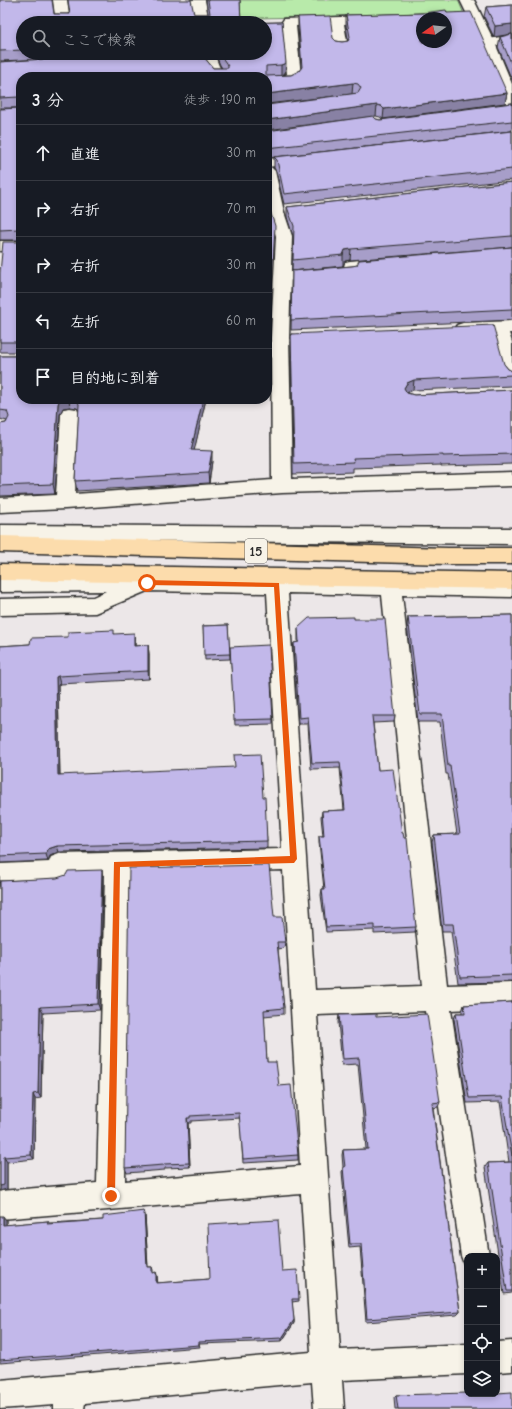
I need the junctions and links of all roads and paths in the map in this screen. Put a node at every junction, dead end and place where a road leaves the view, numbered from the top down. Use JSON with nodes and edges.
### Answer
{"nodes":[{"id":1,"x":60,"y":0,"type":"edge"},
{"id":2,"x":198,"y":0,"type":"edge"},
{"id":3,"x":467,"y":0,"type":"edge"},
{"id":4,"x":62,"y":16,"type":"edge"},
{"id":5,"x":201,"y":16,"type":"edge"},
{"id":6,"x":461,"y":17,"type":"edge"},
{"id":7,"x":475,"y":17,"type":"junction"},
{"id":8,"x":416,"y":18,"type":"edge"},
{"id":9,"x":337,"y":21,"type":"junction"},
{"id":10,"x":512,"y":39,"type":"edge"},
{"id":11,"x":488,"y":43,"type":"junction"},
{"id":12,"x":341,"y":47,"type":"edge"},
{"id":13,"x":210,"y":60,"type":"edge"},
{"id":14,"x":216,"y":72,"type":"edge"},
{"id":15,"x":272,"y":81,"type":"edge"},
{"id":16,"x":509,"y":106,"type":"edge"},
{"id":17,"x":306,"y":159,"type":"edge"},
{"id":18,"x":272,"y":162,"type":"edge"},
{"id":19,"x":272,"y":183,"type":"edge"},
{"id":20,"x":284,"y":236,"type":"junction"},
{"id":21,"x":272,"y":237,"type":"edge"},
{"id":22,"x":0,"y":246,"type":"edge"},
{"id":23,"x":16,"y":246,"type":"edge"},
{"id":24,"x":396,"y":261,"type":"edge"},
{"id":25,"x":283,"y":277,"type":"junction"},
{"id":26,"x":505,"y":327,"type":"edge"},
{"id":27,"x":444,"y":330,"type":"edge"},
{"id":28,"x":512,"y":374,"type":"edge"},
{"id":29,"x":274,"y":376,"type":"edge"},
{"id":30,"x":70,"y":414,"type":"dead end"},
{"id":31,"x":512,"y":479,"type":"edge"},
{"id":32,"x":282,"y":486,"type":"junction"},
{"id":33,"x":65,"y":502,"type":"junction"},
{"id":34,"x":0,"y":505,"type":"edge"},
{"id":35,"x":0,"y":532,"type":"edge"},
{"id":36,"x":512,"y":536,"type":"edge"},
{"id":37,"x":0,"y":544,"type":"edge"},
{"id":38,"x":512,"y":556,"type":"edge"},
{"id":39,"x":0,"y":572,"type":"edge"},
{"id":40,"x":512,"y":581,"type":"edge"},
{"id":41,"x":147,"y":583,"type":"junction"},
{"id":42,"x":0,"y":584,"type":"edge"},
{"id":43,"x":277,"y":585,"type":"junction"},
{"id":44,"x":391,"y":587,"type":"junction"},
{"id":45,"x":512,"y":589,"type":"edge"},
{"id":46,"x":0,"y":607,"type":"edge"},
{"id":47,"x":294,"y":859,"type":"junction"},
{"id":48,"x":117,"y":864,"type":"junction"},
{"id":49,"x":0,"y":875,"type":"edge"},
{"id":50,"x":512,"y":995,"type":"edge"},
{"id":51,"x":436,"y":998,"type":"junction"},
{"id":52,"x":303,"y":1003,"type":"junction"},
{"id":53,"x":314,"y":1179,"type":"junction"},
{"id":54,"x":111,"y":1196,"type":"junction"},
{"id":55,"x":0,"y":1205,"type":"edge"},
{"id":56,"x":475,"y":1253,"type":"edge"},
{"id":57,"x":512,"y":1356,"type":"edge"},
{"id":58,"x":500,"y":1357,"type":"edge"},
{"id":59,"x":464,"y":1359,"type":"edge"},
{"id":60,"x":326,"y":1366,"type":"junction"},
{"id":61,"x":0,"y":1395,"type":"edge"},
{"id":62,"x":69,"y":1399,"type":"edge"},
{"id":63,"x":329,"y":1409,"type":"edge"}],
"edges":[{"from":1,"to":4,"type":"street"},
{"from":2,"to":5,"type":"street"},
{"from":3,"to":7,"type":"street"},
{"from":6,"to":7,"type":"street"},
{"from":7,"to":11,"type":"street"},
{"from":8,"to":9,"type":"street"},
{"from":9,"to":12,"type":"street"},
{"from":9,"to":15,"type":"street"},
{"from":10,"to":11,"type":"street"},
{"from":11,"to":16,"type":"street"},
{"from":13,"to":14,"type":"street"},
{"from":17,"to":18,"type":"lane"},
{"from":19,"to":20,"type":"street"},
{"from":20,"to":21,"type":"street"},
{"from":20,"to":25,"type":"street"},
{"from":22,"to":23,"type":"street"},
{"from":24,"to":25,"type":"lane"},
{"from":25,"to":29,"type":"street"},
{"from":26,"to":27,"type":"street"},
{"from":26,"to":28,"type":"street"},
{"from":29,"to":32,"type":"street"},
{"from":30,"to":33,"type":"street"},
{"from":31,"to":32,"type":"street"},
{"from":32,"to":33,"type":"street"},
{"from":33,"to":34,"type":"street"},
{"from":35,"to":36,"type":"street"},
{"from":37,"to":38,"type":"highway","number":"15"},
{"from":39,"to":40,"type":"highway","number":"15"},
{"from":41,"to":42,"type":"street"},
{"from":41,"to":43,"type":"street"},
{"from":41,"to":46,"type":"street"},
{"from":43,"to":44,"type":"street"},
{"from":43,"to":47,"type":"street"},
{"from":44,"to":45,"type":"street"},
{"from":44,"to":51,"type":"street"},
{"from":47,"to":48,"type":"street"},
{"from":47,"to":52,"type":"street"},
{"from":48,"to":49,"type":"street"},
{"from":48,"to":54,"type":"street"},
{"from":50,"to":51,"type":"street"},
{"from":51,"to":52,"type":"street"},
{"from":51,"to":56,"type":"street"},
{"from":52,"to":53,"type":"street"},
{"from":53,"to":54,"type":"street"},
{"from":53,"to":60,"type":"street"},
{"from":54,"to":55,"type":"street"},
{"from":57,"to":58,"type":"street"},
{"from":59,"to":60,"type":"street"},
{"from":60,"to":62,"type":"street"},
{"from":60,"to":63,"type":"street"},
{"from":61,"to":62,"type":"street"}]}
